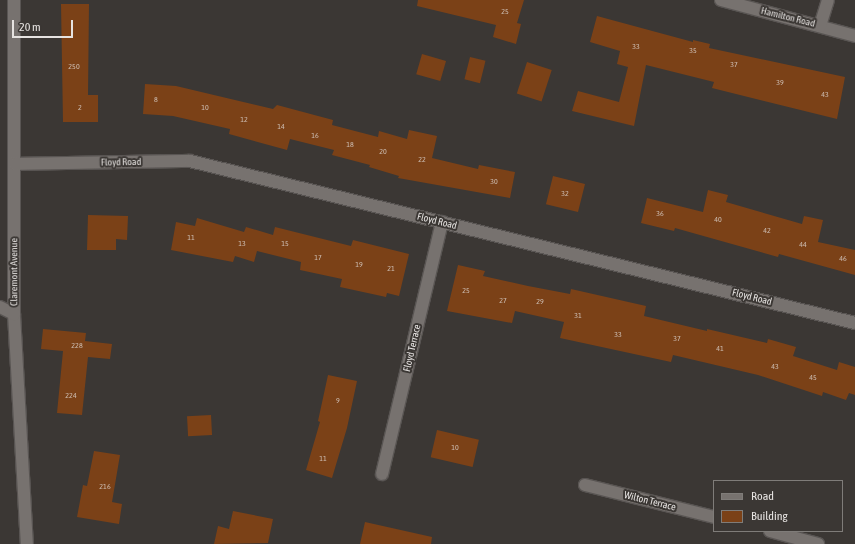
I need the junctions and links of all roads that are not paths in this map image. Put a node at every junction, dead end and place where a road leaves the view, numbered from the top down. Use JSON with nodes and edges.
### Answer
{"nodes":[{"id":1,"x":14,"y":0,"type":"edge"},
{"id":2,"x":721,"y":0,"type":"edge"},
{"id":3,"x":828,"y":0,"type":"edge"},
{"id":4,"x":820,"y":26,"type":"junction"},
{"id":5,"x":855,"y":36,"type":"edge"},
{"id":6,"x":15,"y":164,"type":"junction"},
{"id":7,"x":442,"y":222,"type":"junction"},
{"id":8,"x":0,"y":307,"type":"edge"},
{"id":9,"x":14,"y":314,"type":"junction"},
{"id":10,"x":855,"y":323,"type":"edge"},
{"id":11,"x":382,"y":474,"type":"dead end"},
{"id":12,"x":585,"y":485,"type":"dead end"},
{"id":13,"x":713,"y":517,"type":"edge"},
{"id":14,"x":774,"y":532,"type":"edge"},
{"id":15,"x":27,"y":544,"type":"edge"},
{"id":16,"x":818,"y":544,"type":"edge"}],
"edges":[{"from":1,"to":6,"type":"street","name":"Claremont Avenue"},
{"from":2,"to":4,"type":"street","name":"Hamilton Road"},
{"from":3,"to":4,"type":"street"},
{"from":4,"to":5,"type":"street","name":"Hamilton Road"},
{"from":6,"to":7,"type":"street","name":"Floyd Road"},
{"from":6,"to":9,"type":"street","name":"Claremont Avenue"},
{"from":7,"to":10,"type":"street","name":"Floyd Road"},
{"from":7,"to":11,"type":"street","name":"Floyd Terrace"},
{"from":8,"to":9,"type":"street"},
{"from":9,"to":15,"type":"street","name":"Claremont Avenue"},
{"from":12,"to":13,"type":"street","name":"Wilton Terrace"},
{"from":14,"to":16,"type":"street"}]}
